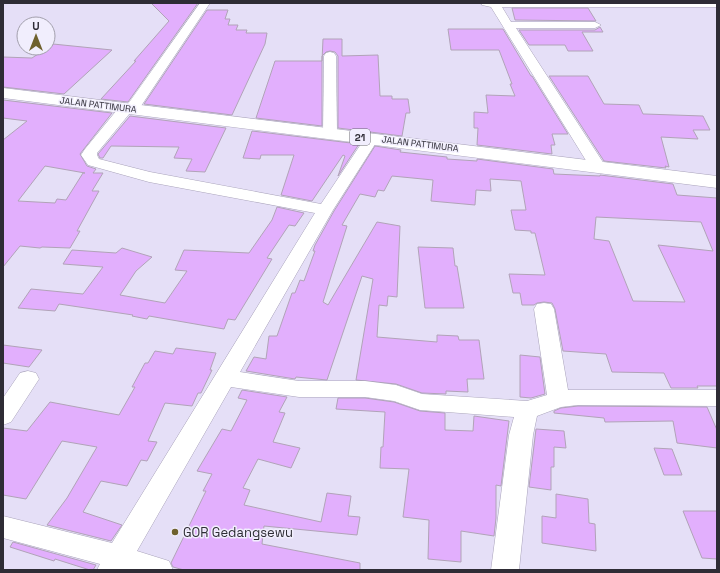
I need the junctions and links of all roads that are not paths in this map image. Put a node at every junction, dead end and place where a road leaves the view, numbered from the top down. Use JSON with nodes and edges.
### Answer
{"nodes":[{"id":1,"x":205,"y":3,"type":"edge"},
{"id":2,"x":492,"y":3,"type":"edge"},
{"id":3,"x":673,"y":3,"type":"edge"},
{"id":4,"x":596,"y":4,"type":"edge"},
{"id":5,"x":717,"y":4,"type":"edge"},
{"id":6,"x":509,"y":25,"type":"junction"},
{"id":7,"x":595,"y":25,"type":"dead end"},
{"id":8,"x":330,"y":56,"type":"dead end"},
{"id":9,"x":3,"y":93,"type":"edge"},
{"id":10,"x":129,"y":109,"type":"junction"},
{"id":11,"x":330,"y":133,"type":"junction"},
{"id":12,"x":372,"y":138,"type":"junction"},
{"id":13,"x":598,"y":167,"type":"junction"},
{"id":14,"x":717,"y":182,"type":"edge"},
{"id":15,"x":325,"y":210,"type":"junction"},
{"id":16,"x":544,"y":309,"type":"dead end"},
{"id":17,"x":225,"y":378,"type":"junction"},
{"id":18,"x":28,"y":379,"type":"dead end"},
{"id":19,"x":559,"y":399,"type":"junction"},
{"id":20,"x":716,"y":402,"type":"edge"},
{"id":21,"x":528,"y":410,"type":"junction"},
{"id":22,"x":3,"y":416,"type":"edge"},
{"id":23,"x":3,"y":527,"type":"edge"},
{"id":24,"x":115,"y":563,"type":"edge"},
{"id":25,"x":159,"y":570,"type":"edge"},
{"id":26,"x":505,"y":570,"type":"edge"}],
"edges":[{"from":1,"to":10,"type":"street"},
{"from":2,"to":4,"type":"street"},
{"from":2,"to":6,"type":"street"},
{"from":3,"to":4,"type":"street"},
{"from":3,"to":5,"type":"street"},
{"from":6,"to":7,"type":"street"},
{"from":6,"to":13,"type":"street"},
{"from":8,"to":11,"type":"street"},
{"from":9,"to":10,"type":"highway","name":"JALAN PATTIMURA","number":"21"},
{"from":10,"to":11,"type":"highway","name":"JALAN PATTIMURA","number":"21"},
{"from":10,"to":15,"type":"street"},
{"from":11,"to":12,"type":"highway","name":"JALAN PATTIMURA","number":"21"},
{"from":12,"to":13,"type":"highway","name":"JALAN PATTIMURA","number":"21"},
{"from":12,"to":15,"type":"street"},
{"from":13,"to":14,"type":"highway","name":"JALAN PATTIMURA","number":"21"},
{"from":15,"to":17,"type":"street"},
{"from":16,"to":19,"type":"street"},
{"from":17,"to":21,"type":"street"},
{"from":17,"to":24,"type":"street"},
{"from":18,"to":22,"type":"street"},
{"from":19,"to":20,"type":"street"},
{"from":19,"to":21,"type":"street"},
{"from":21,"to":26,"type":"street"},
{"from":23,"to":24,"type":"street"},
{"from":24,"to":25,"type":"street"}]}
